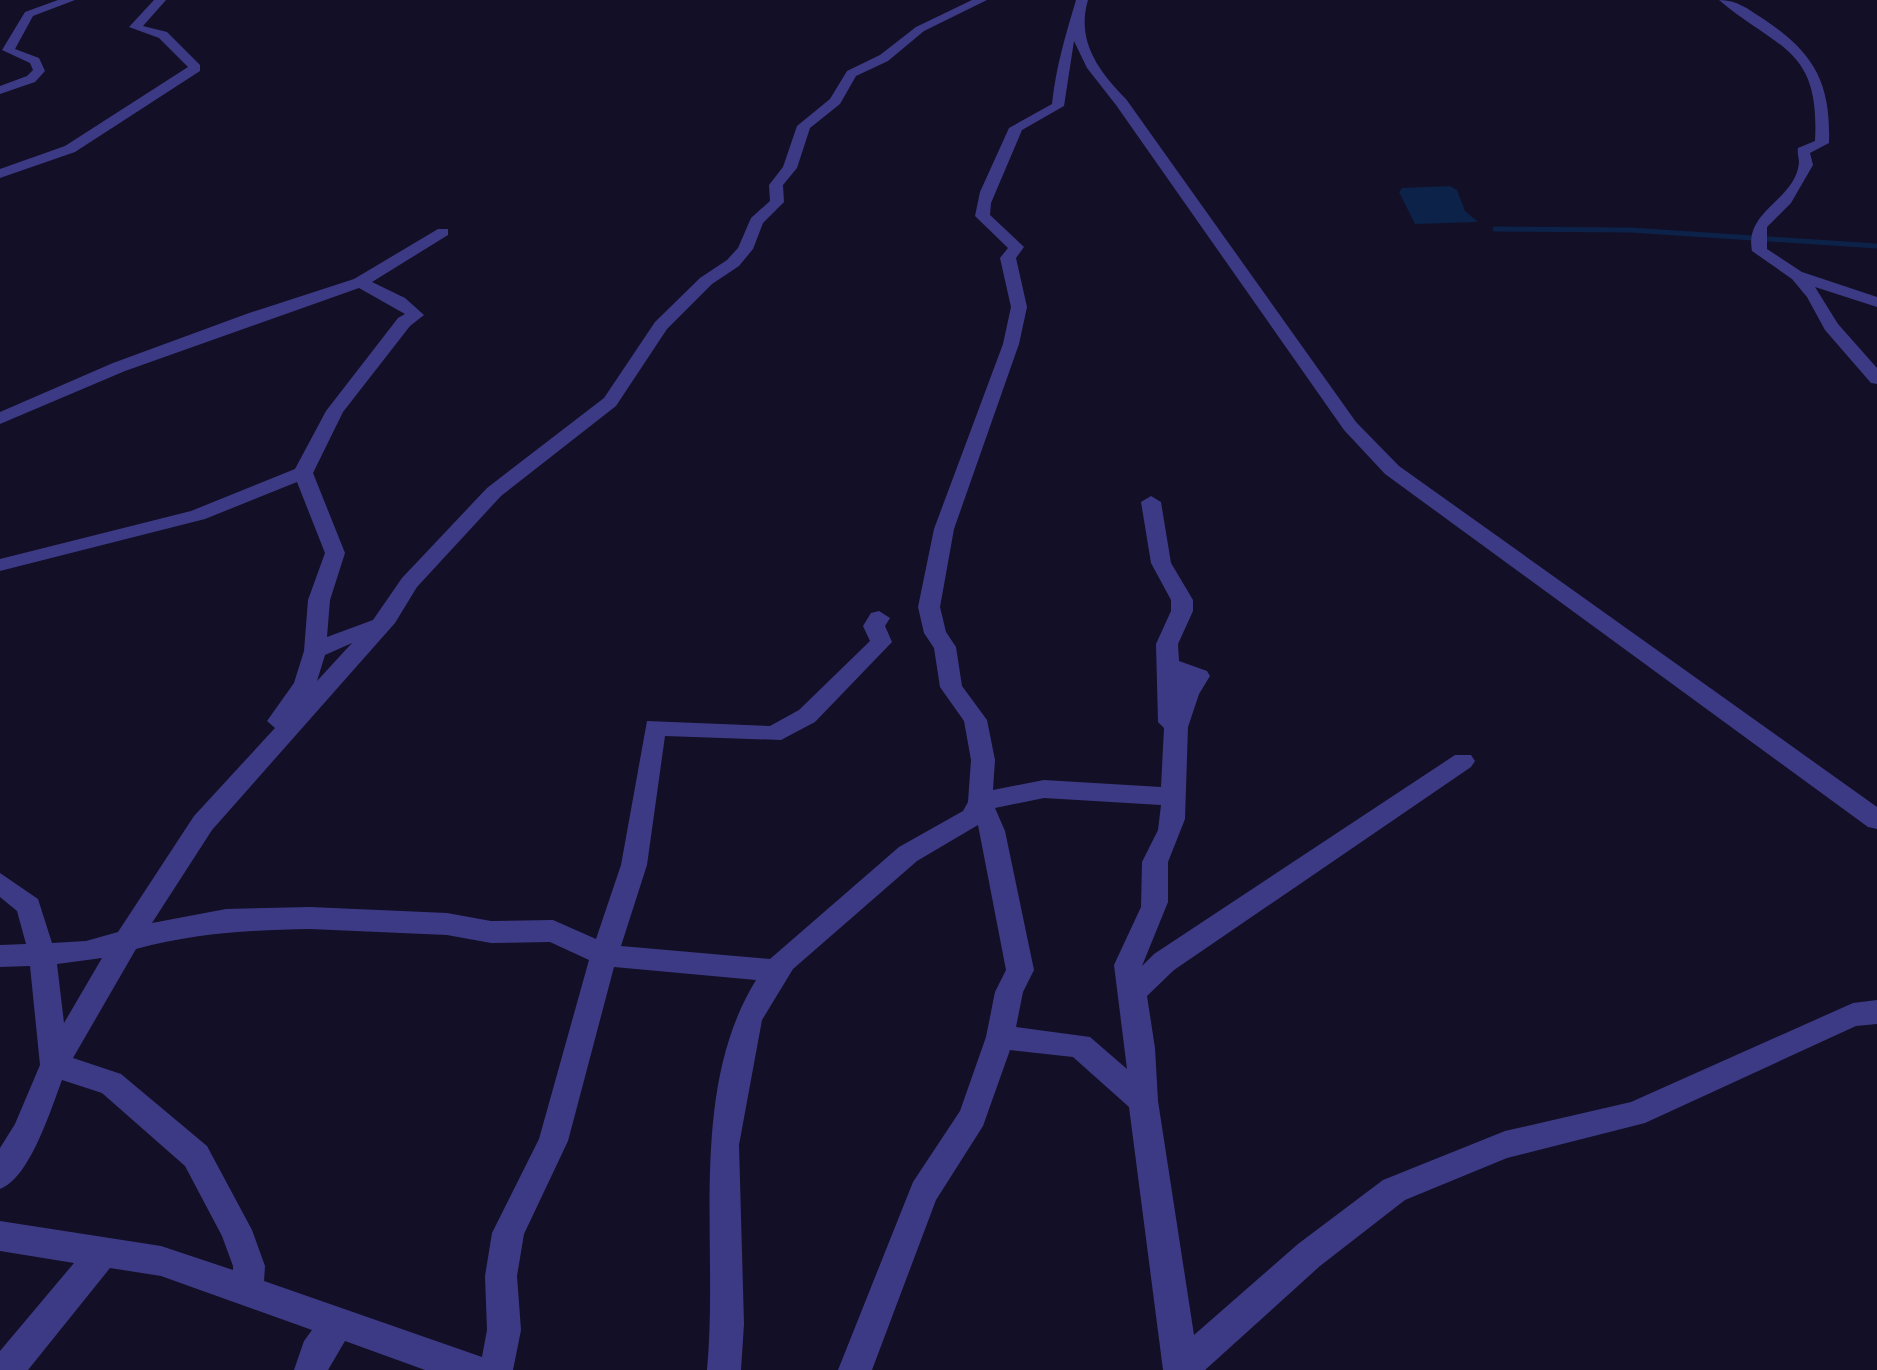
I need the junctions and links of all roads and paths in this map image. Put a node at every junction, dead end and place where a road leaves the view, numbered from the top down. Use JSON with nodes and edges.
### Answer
{"nodes":[{"id":1,"x":69,"y":0,"type":"edge"},
{"id":2,"x":160,"y":0,"type":"edge"},
{"id":3,"x":981,"y":0,"type":"edge"},
{"id":4,"x":1082,"y":0,"type":"edge"},
{"id":5,"x":1726,"y":0,"type":"edge"},
{"id":6,"x":1074,"y":23,"type":"junction"},
{"id":7,"x":5,"y":41,"type":"edge"},
{"id":8,"x":0,"y":90,"type":"edge"},
{"id":9,"x":0,"y":174,"type":"edge"},
{"id":10,"x":443,"y":232,"type":"dead end"},
{"id":11,"x":1796,"y":275,"type":"junction"},
{"id":12,"x":360,"y":282,"type":"junction"},
{"id":13,"x":1877,"y":302,"type":"edge"},
{"id":14,"x":1877,"y":380,"type":"edge"},
{"id":15,"x":0,"y":419,"type":"edge"},
{"id":16,"x":303,"y":474,"type":"junction"},
{"id":17,"x":1151,"y":502,"type":"dead end"},
{"id":18,"x":0,"y":565,"type":"edge"},
{"id":19,"x":386,"y":618,"type":"junction"},
{"id":20,"x":878,"y":618,"type":"dead end"},
{"id":21,"x":315,"y":651,"type":"junction"},
{"id":22,"x":1464,"y":760,"type":"dead end"},
{"id":23,"x":247,"y":770,"type":"junction"},
{"id":24,"x":1172,"y":797,"type":"junction"},
{"id":25,"x":980,"y":802,"type":"junction"},
{"id":26,"x":1877,"y":820,"type":"edge"},
{"id":27,"x":0,"y":884,"type":"edge"},
{"id":28,"x":127,"y":941,"type":"junction"},
{"id":29,"x":604,"y":955,"type":"junction"},
{"id":30,"x":0,"y":956,"type":"edge"},
{"id":31,"x":43,"y":957,"type":"junction"},
{"id":32,"x":777,"y":971,"type":"junction"},
{"id":33,"x":1133,"y":992,"type":"junction"},
{"id":34,"x":1877,"y":1012,"type":"edge"},
{"id":35,"x":1000,"y":1037,"type":"junction"},
{"id":36,"x":54,"y":1065,"type":"junction"},
{"id":37,"x":1143,"y":1101,"type":"junction"},
{"id":38,"x":0,"y":1174,"type":"edge"},
{"id":39,"x":0,"y":1236,"type":"edge"},
{"id":40,"x":103,"y":1252,"type":"junction"},
{"id":41,"x":247,"y":1291,"type":"junction"},
{"id":42,"x":338,"y":1323,"type":"junction"},
{"id":43,"x":1181,"y":1369,"type":"edge"},
{"id":44,"x":6,"y":1370,"type":"edge"},
{"id":45,"x":312,"y":1370,"type":"edge"},
{"id":46,"x":472,"y":1370,"type":"edge"},
{"id":47,"x":496,"y":1370,"type":"edge"},
{"id":48,"x":724,"y":1370,"type":"edge"},
{"id":49,"x":855,"y":1370,"type":"edge"}],
"edges":[{"from":1,"to":7,"type":"street"},
{"from":2,"to":9,"type":"street"},
{"from":3,"to":19,"type":"street"},
{"from":4,"to":6,"type":"street"},
{"from":5,"to":11,"type":"street"},
{"from":6,"to":25,"type":"street"},
{"from":6,"to":26,"type":"street"},
{"from":7,"to":8,"type":"street"},
{"from":10,"to":12,"type":"street"},
{"from":11,"to":13,"type":"street"},
{"from":11,"to":14,"type":"street"},
{"from":12,"to":15,"type":"street"},
{"from":12,"to":16,"type":"street"},
{"from":16,"to":18,"type":"street"},
{"from":16,"to":21,"type":"street"},
{"from":17,"to":24,"type":"street"},
{"from":19,"to":21,"type":"street"},
{"from":19,"to":23,"type":"street"},
{"from":20,"to":29,"type":"street"},
{"from":21,"to":23,"type":"street"},
{"from":22,"to":33,"type":"street"},
{"from":23,"to":28,"type":"street"},
{"from":24,"to":25,"type":"street"},
{"from":24,"to":33,"type":"street"},
{"from":25,"to":32,"type":"street"},
{"from":25,"to":35,"type":"street"},
{"from":27,"to":31,"type":"street"},
{"from":28,"to":29,"type":"street"},
{"from":28,"to":31,"type":"street"},
{"from":28,"to":36,"type":"street"},
{"from":29,"to":32,"type":"street"},
{"from":29,"to":47,"type":"street"},
{"from":30,"to":31,"type":"street"},
{"from":31,"to":36,"type":"street"},
{"from":32,"to":48,"type":"street"},
{"from":33,"to":37,"type":"street"},
{"from":34,"to":43,"type":"street"},
{"from":35,"to":37,"type":"street"},
{"from":35,"to":49,"type":"street"},
{"from":36,"to":38,"type":"street"},
{"from":36,"to":41,"type":"street"},
{"from":37,"to":43,"type":"street"},
{"from":39,"to":40,"type":"street"},
{"from":40,"to":41,"type":"street"},
{"from":40,"to":44,"type":"street"},
{"from":41,"to":42,"type":"street"},
{"from":42,"to":45,"type":"street"},
{"from":42,"to":46,"type":"street"}]}
